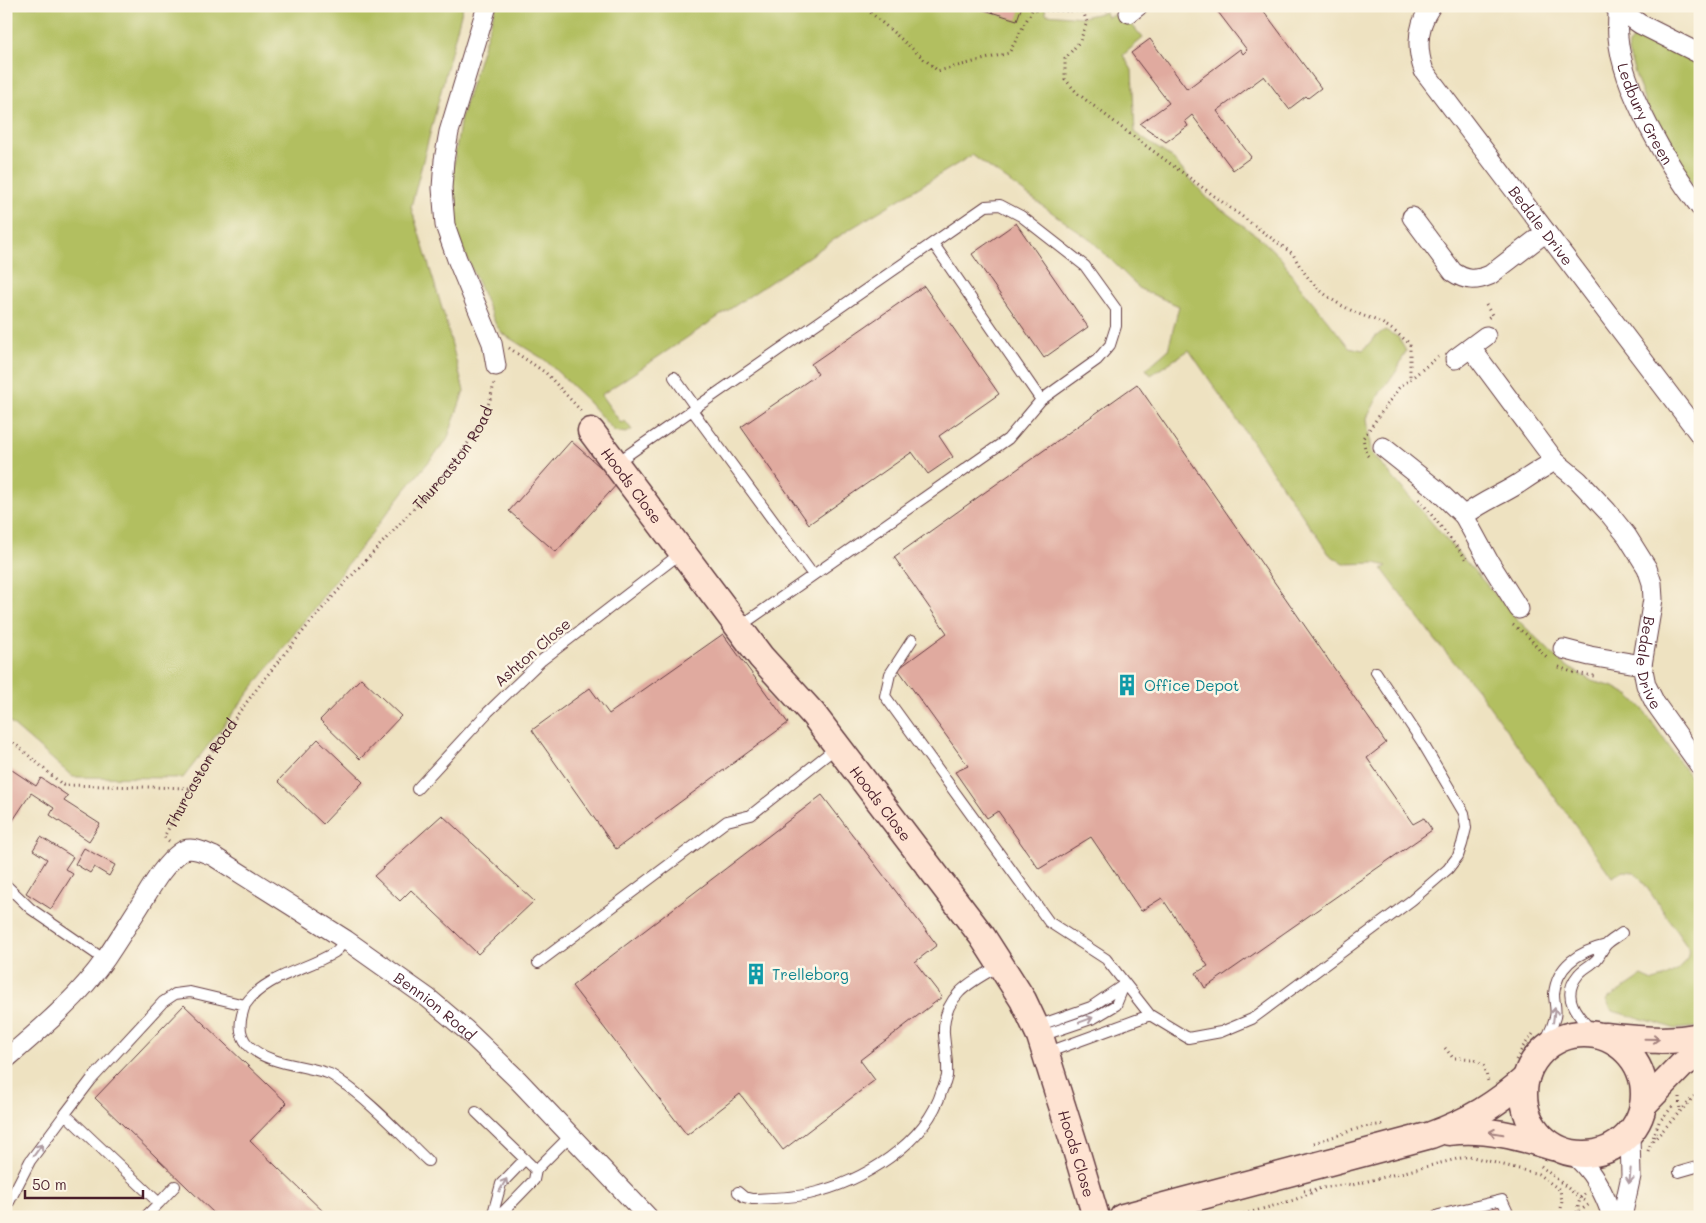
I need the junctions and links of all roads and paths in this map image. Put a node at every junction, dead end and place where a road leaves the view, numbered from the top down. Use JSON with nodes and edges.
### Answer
{"nodes":[{"id":1,"x":487,"y":6,"type":"edge"},
{"id":2,"x":863,"y":6,"type":"edge"},
{"id":3,"x":1431,"y":6,"type":"edge"},
{"id":4,"x":1616,"y":8,"type":"edge"},
{"id":5,"x":1134,"y":10,"type":"edge"},
{"id":6,"x":1083,"y":11,"type":"junction"},
{"id":7,"x":1700,"y":54,"type":"edge"},
{"id":8,"x":1700,"y":206,"type":"edge"},
{"id":9,"x":1412,"y":217,"type":"dead end"},
{"id":10,"x":1546,"y":232,"type":"junction"},
{"id":11,"x":933,"y":243,"type":"junction"},
{"id":12,"x":1486,"y":336,"type":"dead end"},
{"id":13,"x":492,"y":343,"type":"junction"},
{"id":14,"x":1471,"y":348,"type":"junction"},
{"id":15,"x":1455,"y":359,"type":"dead end"},
{"id":16,"x":496,"y":366,"type":"joint"},
{"id":17,"x":674,"y":377,"type":"dead end"},
{"id":18,"x":1410,"y":380,"type":"dead end"},
{"id":19,"x":1041,"y":400,"type":"junction"},
{"id":20,"x":694,"y":409,"type":"junction"},
{"id":21,"x":1696,"y":422,"type":"edge"},
{"id":22,"x":591,"y":431,"type":"joint"},
{"id":23,"x":1383,"y":447,"type":"dead end"},
{"id":24,"x":1555,"y":461,"type":"junction"},
{"id":25,"x":616,"y":463,"type":"junction"},
{"id":26,"x":1464,"y":516,"type":"junction"},
{"id":27,"x":681,"y":553,"type":"junction"},
{"id":28,"x":813,"y":575,"type":"junction"},
{"id":29,"x":1519,"y":609,"type":"dead end"},
{"id":30,"x":738,"y":627,"type":"junction"},
{"id":31,"x":912,"y":640,"type":"dead end"},
{"id":32,"x":1563,"y":649,"type":"dead end"},
{"id":33,"x":1642,"y":665,"type":"junction"},
{"id":34,"x":1376,"y":672,"type":"dead end"},
{"id":35,"x":6,"y":736,"type":"edge"},
{"id":36,"x":837,"y":747,"type":"junction"},
{"id":37,"x":1700,"y":766,"type":"edge"},
{"id":38,"x":190,"y":788,"type":"junction"},
{"id":39,"x":417,"y":789,"type":"dead end"},
{"id":40,"x":164,"y":838,"type":"dead end"},
{"id":41,"x":182,"y":851,"type":"joint"},
{"id":42,"x":6,"y":885,"type":"edge"},
{"id":43,"x":1622,"y":933,"type":"dead end"},
{"id":44,"x":346,"y":940,"type":"junction"},
{"id":45,"x":1606,"y":945,"type":"junction"},
{"id":46,"x":104,"y":960,"type":"junction"},
{"id":47,"x":538,"y":963,"type":"dead end"},
{"id":48,"x":1002,"y":965,"type":"junction"},
{"id":49,"x":1125,"y":983,"type":"junction"},
{"id":50,"x":245,"y":1005,"type":"junction"},
{"id":51,"x":1150,"y":1015,"type":"junction"},
{"id":52,"x":1600,"y":1035,"type":"junction"},
{"id":53,"x":1700,"y":1036,"type":"edge"},
{"id":54,"x":1040,"y":1039,"type":"junction"},
{"id":55,"x":1445,"y":1048,"type":"dead end"},
{"id":56,"x":1700,"y":1053,"type":"edge"},
{"id":57,"x":6,"y":1059,"type":"edge"},
{"id":58,"x":1530,"y":1068,"type":"junction"},
{"id":59,"x":1494,"y":1090,"type":"dead end"},
{"id":60,"x":1700,"y":1090,"type":"edge"},
{"id":61,"x":1686,"y":1092,"type":"dead end"},
{"id":62,"x":1645,"y":1103,"type":"junction"},
{"id":63,"x":476,"y":1112,"type":"dead end"},
{"id":64,"x":65,"y":1114,"type":"junction"},
{"id":65,"x":1363,"y":1127,"type":"dead end"},
{"id":66,"x":571,"y":1135,"type":"junction"},
{"id":67,"x":1431,"y":1135,"type":"junction"},
{"id":68,"x":1640,"y":1139,"type":"junction"},
{"id":69,"x":1308,"y":1146,"type":"dead end"},
{"id":70,"x":1566,"y":1151,"type":"junction"},
{"id":71,"x":525,"y":1159,"type":"junction"},
{"id":72,"x":428,"y":1162,"type":"dead end"},
{"id":73,"x":1532,"y":1162,"type":"dead end"},
{"id":74,"x":1700,"y":1166,"type":"edge"},
{"id":75,"x":536,"y":1170,"type":"junction"},
{"id":76,"x":1679,"y":1172,"type":"dead end"},
{"id":77,"x":1350,"y":1179,"type":"dead end"},
{"id":78,"x":1347,"y":1184,"type":"junction"},
{"id":79,"x":175,"y":1186,"type":"dead end"},
{"id":80,"x":738,"y":1192,"type":"dead end"},
{"id":81,"x":159,"y":1203,"type":"junction"},
{"id":82,"x":6,"y":1208,"type":"edge"},
{"id":83,"x":1576,"y":1215,"type":"edge"},
{"id":84,"x":146,"y":1217,"type":"edge"},
{"id":85,"x":492,"y":1217,"type":"edge"},
{"id":86,"x":497,"y":1217,"type":"edge"},
{"id":87,"x":648,"y":1217,"type":"edge"},
{"id":88,"x":1096,"y":1217,"type":"edge"},
{"id":89,"x":1123,"y":1217,"type":"edge"},
{"id":90,"x":1234,"y":1217,"type":"edge"},
{"id":91,"x":1436,"y":1217,"type":"edge"},
{"id":92,"x":1510,"y":1217,"type":"edge"},
{"id":93,"x":1560,"y":1217,"type":"edge"},
{"id":94,"x":1572,"y":1217,"type":"edge"},
{"id":95,"x":1612,"y":1217,"type":"edge"},
{"id":96,"x":1622,"y":1217,"type":"edge"}],
"edges":[{"from":1,"to":13,"type":"street"},
{"from":2,"to":6,"type":"path"},
{"from":3,"to":10,"type":"street","name":"Bedale Drive"},
{"from":4,"to":7,"type":"street"},
{"from":4,"to":8,"type":"street","name":"Ledbury Green"},
{"from":5,"to":6,"type":"path"},
{"from":6,"to":18,"type":"path"},
{"from":9,"to":10,"type":"street"},
{"from":10,"to":21,"type":"street","name":"Bedale Drive"},
{"from":11,"to":19,"type":"lane"},
{"from":11,"to":19,"type":"lane"},
{"from":11,"to":20,"type":"lane"},
{"from":12,"to":14,"type":"street"},
{"from":13,"to":16,"type":"street"},
{"from":13,"to":22,"type":"path"},
{"from":14,"to":15,"type":"street"},
{"from":14,"to":24,"type":"street","name":"Bedale Drive"},
{"from":16,"to":38,"type":"path","name":"Thurcaston Road"},
{"from":17,"to":20,"type":"lane"},
{"from":19,"to":28,"type":"lane"},
{"from":20,"to":25,"type":"lane"},
{"from":20,"to":28,"type":"lane"},
{"from":22,"to":25,"type":"street","name":"Hoods Close"},
{"from":23,"to":26,"type":"street"},
{"from":24,"to":26,"type":"street"},
{"from":24,"to":33,"type":"street","name":"Bedale Drive"},
{"from":25,"to":27,"type":"street","name":"Hoods Close"},
{"from":26,"to":29,"type":"street"},
{"from":27,"to":30,"type":"street","name":"Hoods Close"},
{"from":27,"to":39,"type":"lane","name":"Ashton Close"},
{"from":28,"to":30,"type":"lane"},
{"from":30,"to":36,"type":"street","name":"Hoods Close"},
{"from":31,"to":49,"type":"lane"},
{"from":32,"to":33,"type":"street"},
{"from":33,"to":37,"type":"street","name":"Bedale Drive"},
{"from":34,"to":51,"type":"lane"},
{"from":35,"to":38,"type":"path"},
{"from":36,"to":47,"type":"lane"},
{"from":36,"to":48,"type":"street","name":"Hoods Close"},
{"from":38,"to":40,"type":"path","name":"Thurcaston Road"},
{"from":41,"to":44,"type":"street","name":"Bennion Road"},
{"from":41,"to":46,"type":"street","name":"Thurcaston Road"},
{"from":42,"to":46,"type":"lane"},
{"from":43,"to":45,"type":"lane"},
{"from":44,"to":50,"type":"lane"},
{"from":44,"to":66,"type":"street","name":"Bennion Road"},
{"from":45,"to":52,"type":"lane"},
{"from":58,"to":45,"type":"lane","one_way":true},
{"from":46,"to":57,"type":"street","name":"Thurcaston Road"},
{"from":48,"to":54,"type":"street","name":"Hoods Close"},
{"from":48,"to":80,"type":"lane"},
{"from":49,"to":51,"type":"lane"},
{"from":54,"to":49,"type":"lane","one_way":true},
{"from":50,"to":64,"type":"lane"},
{"from":50,"to":72,"type":"lane"},
{"from":51,"to":54,"type":"lane"},
{"from":52,"to":53,"type":"street","one_way":true},
{"from":52,"to":58,"type":"street"},
{"from":52,"to":62,"type":"street"},
{"from":54,"to":88,"type":"street","name":"Hoods Close"},
{"from":55,"to":59,"type":"path"},
{"from":56,"to":62,"type":"street"},
{"from":58,"to":67,"type":"street"},
{"from":58,"to":70,"type":"street"},
{"from":60,"to":68,"type":"path"},
{"from":61,"to":68,"type":"path"},
{"from":62,"to":68,"type":"street"},
{"from":63,"to":71,"type":"lane"},
{"from":64,"to":81,"type":"lane"},
{"from":82,"to":64,"type":"lane","one_way":true},
{"from":65,"to":69,"type":"path"},
{"from":66,"to":75,"type":"lane"},
{"from":66,"to":87,"type":"street","name":"Bennion Road"},
{"from":70,"to":67,"type":"street","one_way":true},
{"from":67,"to":89,"type":"street"},
{"from":68,"to":70,"type":"street"},
{"from":68,"to":96,"type":"street","one_way":true},
{"from":70,"to":95,"type":"street"},
{"from":71,"to":75,"type":"lane"},
{"from":85,"to":71,"type":"lane","one_way":true},
{"from":73,"to":83,"type":"path"},
{"from":74,"to":76,"type":"lane"},
{"from":75,"to":86,"type":"lane"},
{"from":77,"to":78,"type":"path"},
{"from":78,"to":90,"type":"path"},
{"from":78,"to":93,"type":"path"},
{"from":79,"to":81,"type":"lane"},
{"from":81,"to":84,"type":"lane"},
{"from":83,"to":94,"type":"path"},
{"from":91,"to":92,"type":"lane"}]}
